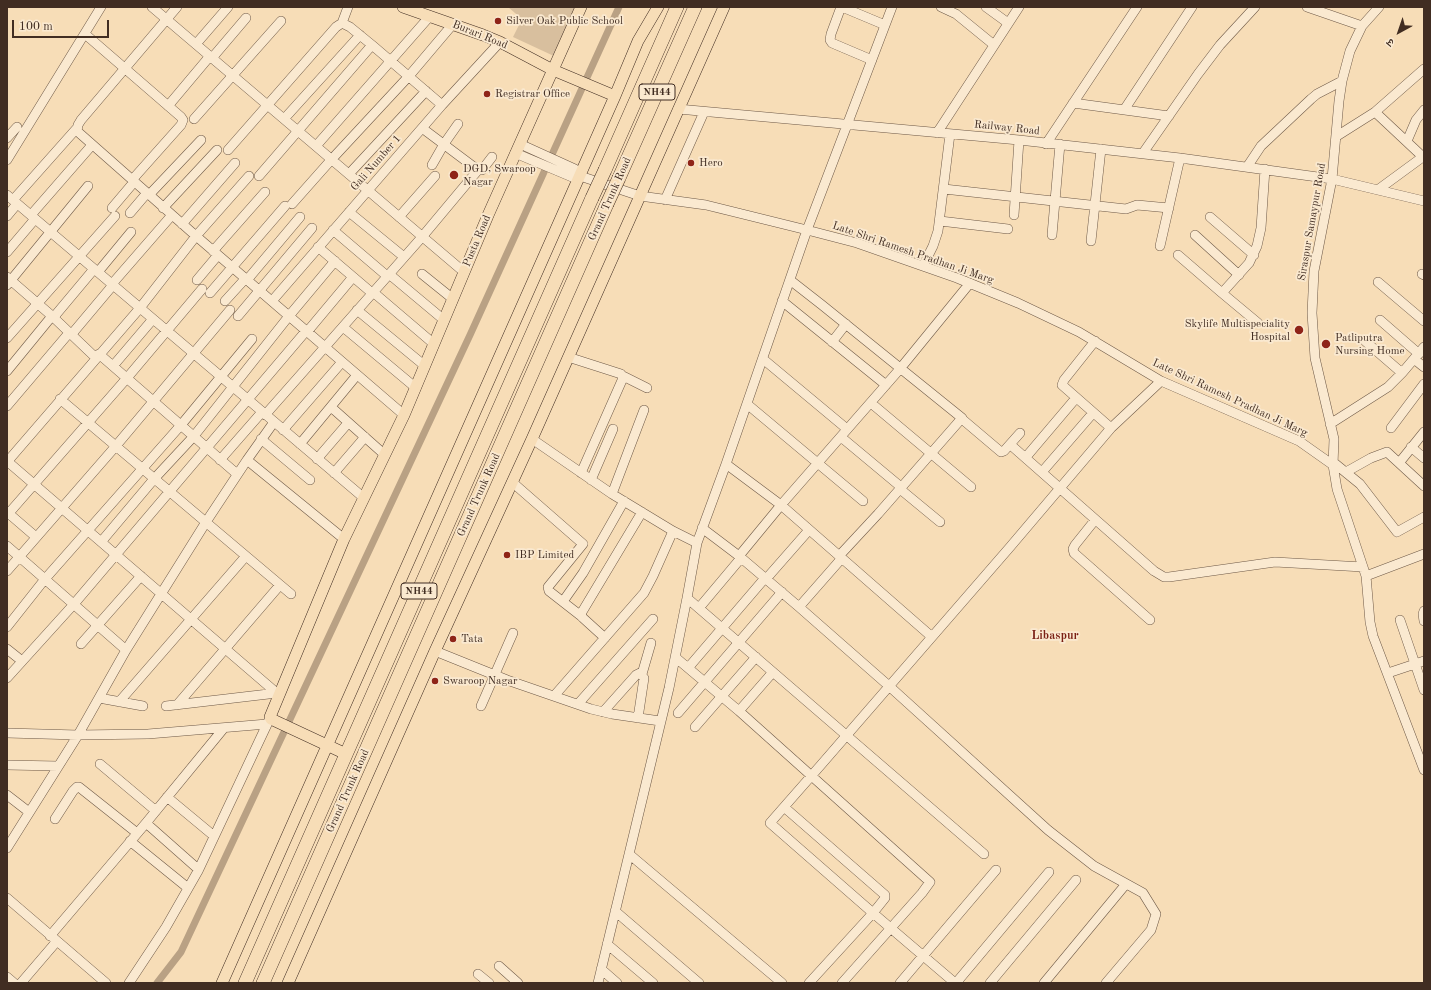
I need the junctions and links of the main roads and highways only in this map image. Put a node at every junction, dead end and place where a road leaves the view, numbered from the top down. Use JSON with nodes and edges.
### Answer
{"nodes":[{"id":1,"x":403,"y":7,"type":"edge"},
{"id":2,"x":581,"y":7,"type":"edge"},
{"id":3,"x":658,"y":7,"type":"edge"},
{"id":4,"x":677,"y":7,"type":"edge"},
{"id":5,"x":695,"y":7,"type":"edge"},
{"id":6,"x":724,"y":7,"type":"edge"},
{"id":7,"x":558,"y":71,"type":"junction"},
{"id":8,"x":615,"y":96,"type":"junction"},
{"id":9,"x":328,"y":745,"type":"junction"},
{"id":10,"x":346,"y":754,"type":"junction"},
{"id":11,"x":222,"y":983,"type":"edge"},
{"id":12,"x":245,"y":983,"type":"edge"},
{"id":13,"x":263,"y":983,"type":"edge"},
{"id":14,"x":288,"y":983,"type":"edge"}],
"edges":[{"from":1,"to":7,"type":"main road","name":"Burari Road"},
{"from":2,"to":7,"type":"main road","name":"Pusta Road"},
{"from":3,"to":8,"type":"main road"},
{"from":4,"to":10,"type":"highway","name":"Grand Trunk Road","number":"NH44","bridge":true},
{"from":5,"to":13,"type":"highway","name":"Grand Trunk Road","number":"NH44","bridge":true},
{"from":6,"to":14,"type":"main road"},
{"from":7,"to":8,"type":"main road","name":"Burari Road"},
{"from":7,"to":9,"type":"main road","name":"Pusta Road"},
{"from":8,"to":9,"type":"main road"},
{"from":9,"to":10,"type":"main road"},
{"from":9,"to":11,"type":"main road"},
{"from":10,"to":12,"type":"highway","name":"Grand Trunk Road","number":"NH44"}]}
